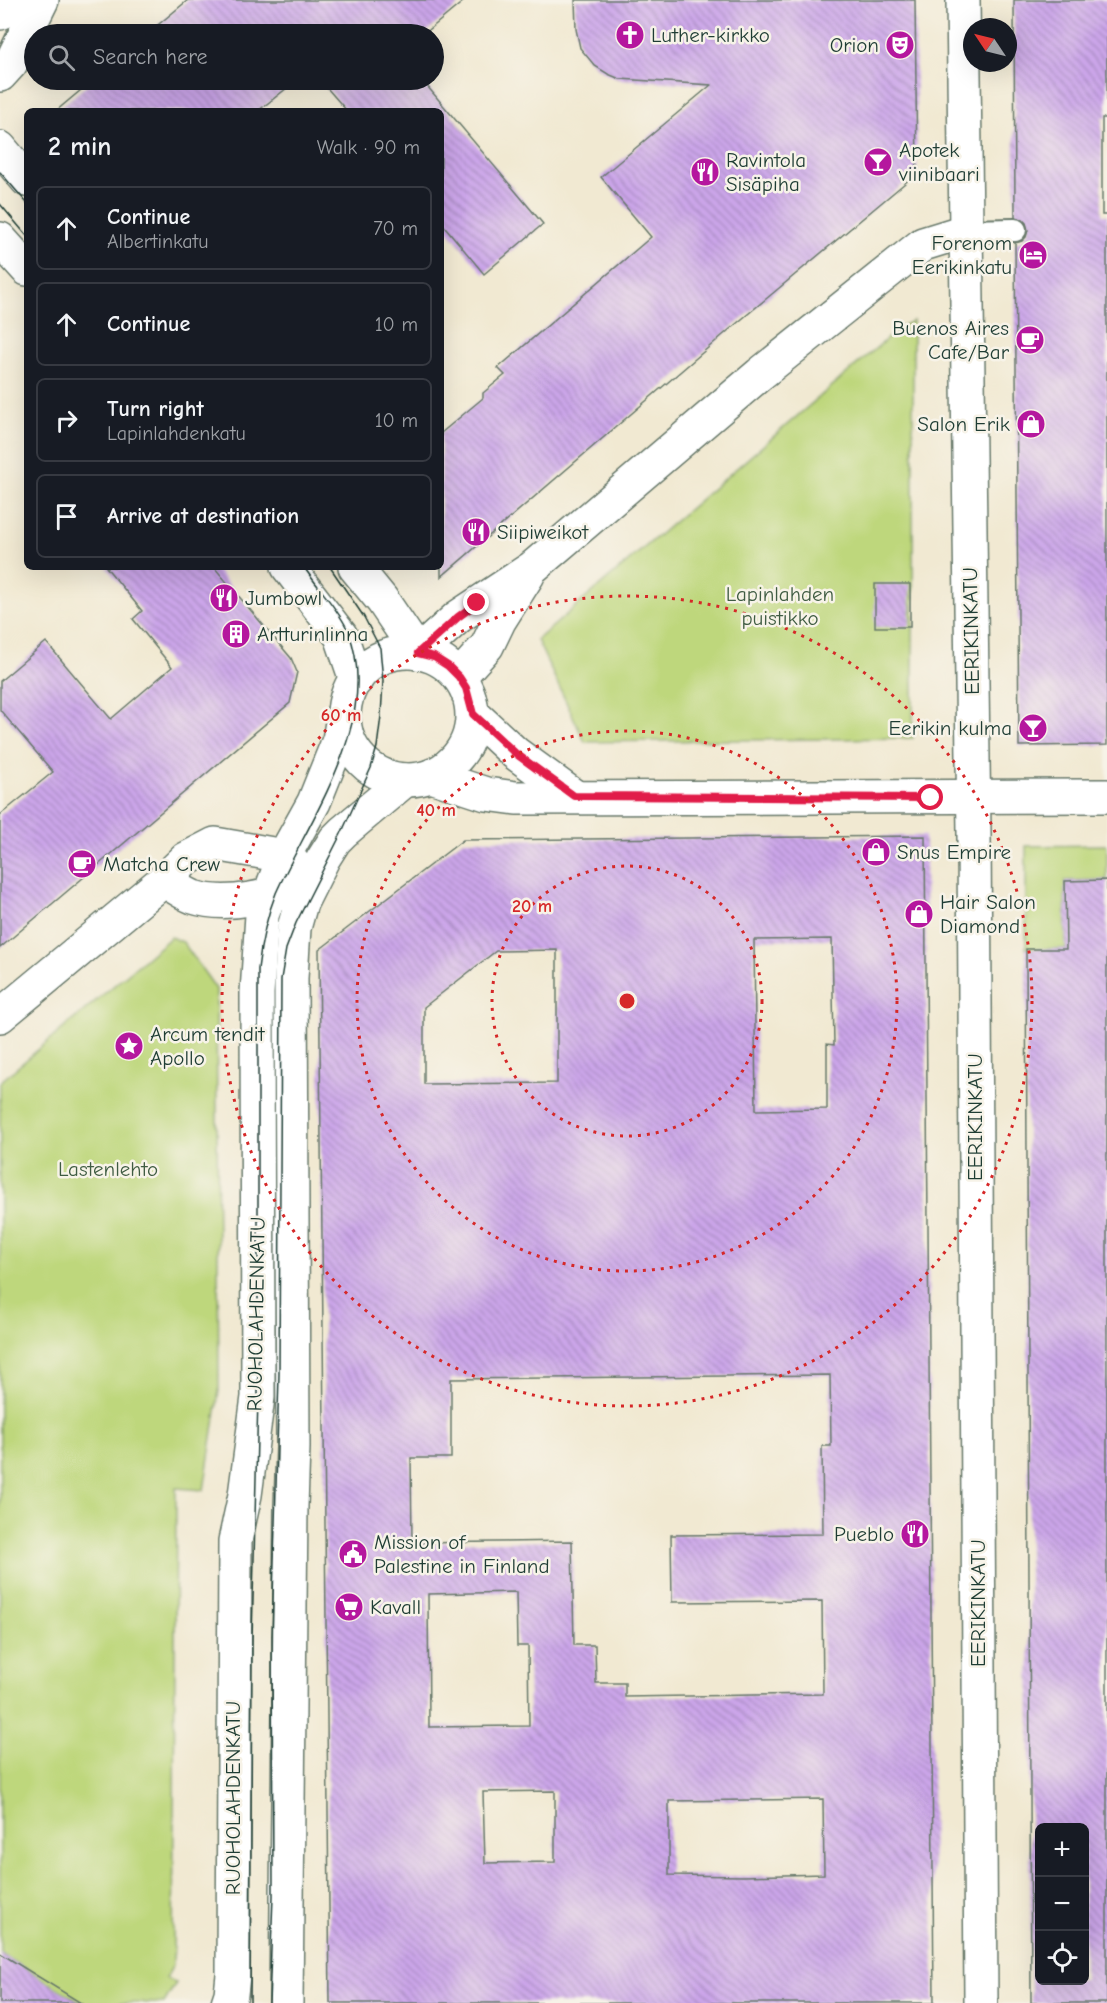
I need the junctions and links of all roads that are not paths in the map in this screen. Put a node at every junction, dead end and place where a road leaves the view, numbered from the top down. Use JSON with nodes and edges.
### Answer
{"nodes":[{"id":1,"x":30,"y":0,"type":"edge"},
{"id":2,"x":42,"y":0,"type":"edge"},
{"id":3,"x":963,"y":0,"type":"edge"},
{"id":4,"x":0,"y":13,"type":"edge"},
{"id":5,"x":30,"y":24,"type":"edge"},
{"id":6,"x":24,"y":37,"type":"edge"},
{"id":7,"x":0,"y":75,"type":"edge"},
{"id":8,"x":0,"y":148,"type":"edge"},
{"id":9,"x":24,"y":176,"type":"edge"},
{"id":10,"x":1015,"y":230,"type":"dead end"},
{"id":11,"x":965,"y":231,"type":"junction"},
{"id":12,"x":0,"y":239,"type":"edge"},
{"id":13,"x":24,"y":266,"type":"edge"},
{"id":14,"x":532,"y":568,"type":"junction"},
{"id":15,"x":291,"y":570,"type":"edge"},
{"id":16,"x":357,"y":570,"type":"edge"},
{"id":17,"x":418,"y":653,"type":"junction"},
{"id":18,"x":459,"y":677,"type":"junction"},
{"id":19,"x":356,"y":680,"type":"junction"},
{"id":20,"x":344,"y":711,"type":"junction"},
{"id":21,"x":473,"y":714,"type":"junction"},
{"id":22,"x":418,"y":778,"type":"junction"},
{"id":23,"x":574,"y":796,"type":"junction"},
{"id":24,"x":1107,"y":796,"type":"edge"},
{"id":25,"x":973,"y":797,"type":"junction"},
{"id":26,"x":284,"y":856,"type":"junction"},
{"id":27,"x":164,"y":880,"type":"junction"},
{"id":28,"x":310,"y":883,"type":"junction"},
{"id":29,"x":267,"y":897,"type":"junction"},
{"id":30,"x":0,"y":1016,"type":"edge"},
{"id":31,"x":228,"y":2003,"type":"edge"},
{"id":32,"x":286,"y":2003,"type":"edge"},
{"id":33,"x":981,"y":2003,"type":"edge"}],
"edges":[{"from":1,"to":4,"type":"street"},
{"from":2,"to":5,"type":"street"},
{"from":3,"to":11,"type":"street","name":"EERIKINKATU"},
{"from":6,"to":7,"type":"street"},
{"from":8,"to":9,"type":"street"},
{"from":10,"to":11,"type":"lane"},
{"from":11,"to":14,"type":"street"},
{"from":11,"to":25,"type":"street","name":"EERIKINKATU"},
{"from":12,"to":13,"type":"street"},
{"from":14,"to":17,"type":"street"},
{"from":14,"to":18,"type":"street"},
{"from":15,"to":19,"type":"street"},
{"from":16,"to":17,"type":"street"},
{"from":17,"to":18,"type":"street"},
{"from":17,"to":19,"type":"street"},
{"from":18,"to":21,"type":"street"},
{"from":19,"to":20,"type":"street"},
{"from":20,"to":22,"type":"street"},
{"from":20,"to":26,"type":"street","name":"RUOHOLAHDENKATU"},
{"from":21,"to":22,"type":"street"},
{"from":21,"to":23,"type":"street"},
{"from":22,"to":23,"type":"street"},
{"from":22,"to":28,"type":"street","name":"RUOHOLAHDENKATU"},
{"from":23,"to":25,"type":"street"},
{"from":24,"to":25,"type":"street"},
{"from":25,"to":33,"type":"street","name":"EERIKINKATU"},
{"from":26,"to":27,"type":"street"},
{"from":26,"to":28,"type":"street"},
{"from":26,"to":29,"type":"street","name":"RUOHOLAHDENKATU"},
{"from":27,"to":29,"type":"street"},
{"from":27,"to":30,"type":"street"},
{"from":28,"to":29,"type":"street"},
{"from":28,"to":32,"type":"street","name":"RUOHOLAHDENKATU"},
{"from":29,"to":31,"type":"street","name":"RUOHOLAHDENKATU"}]}
